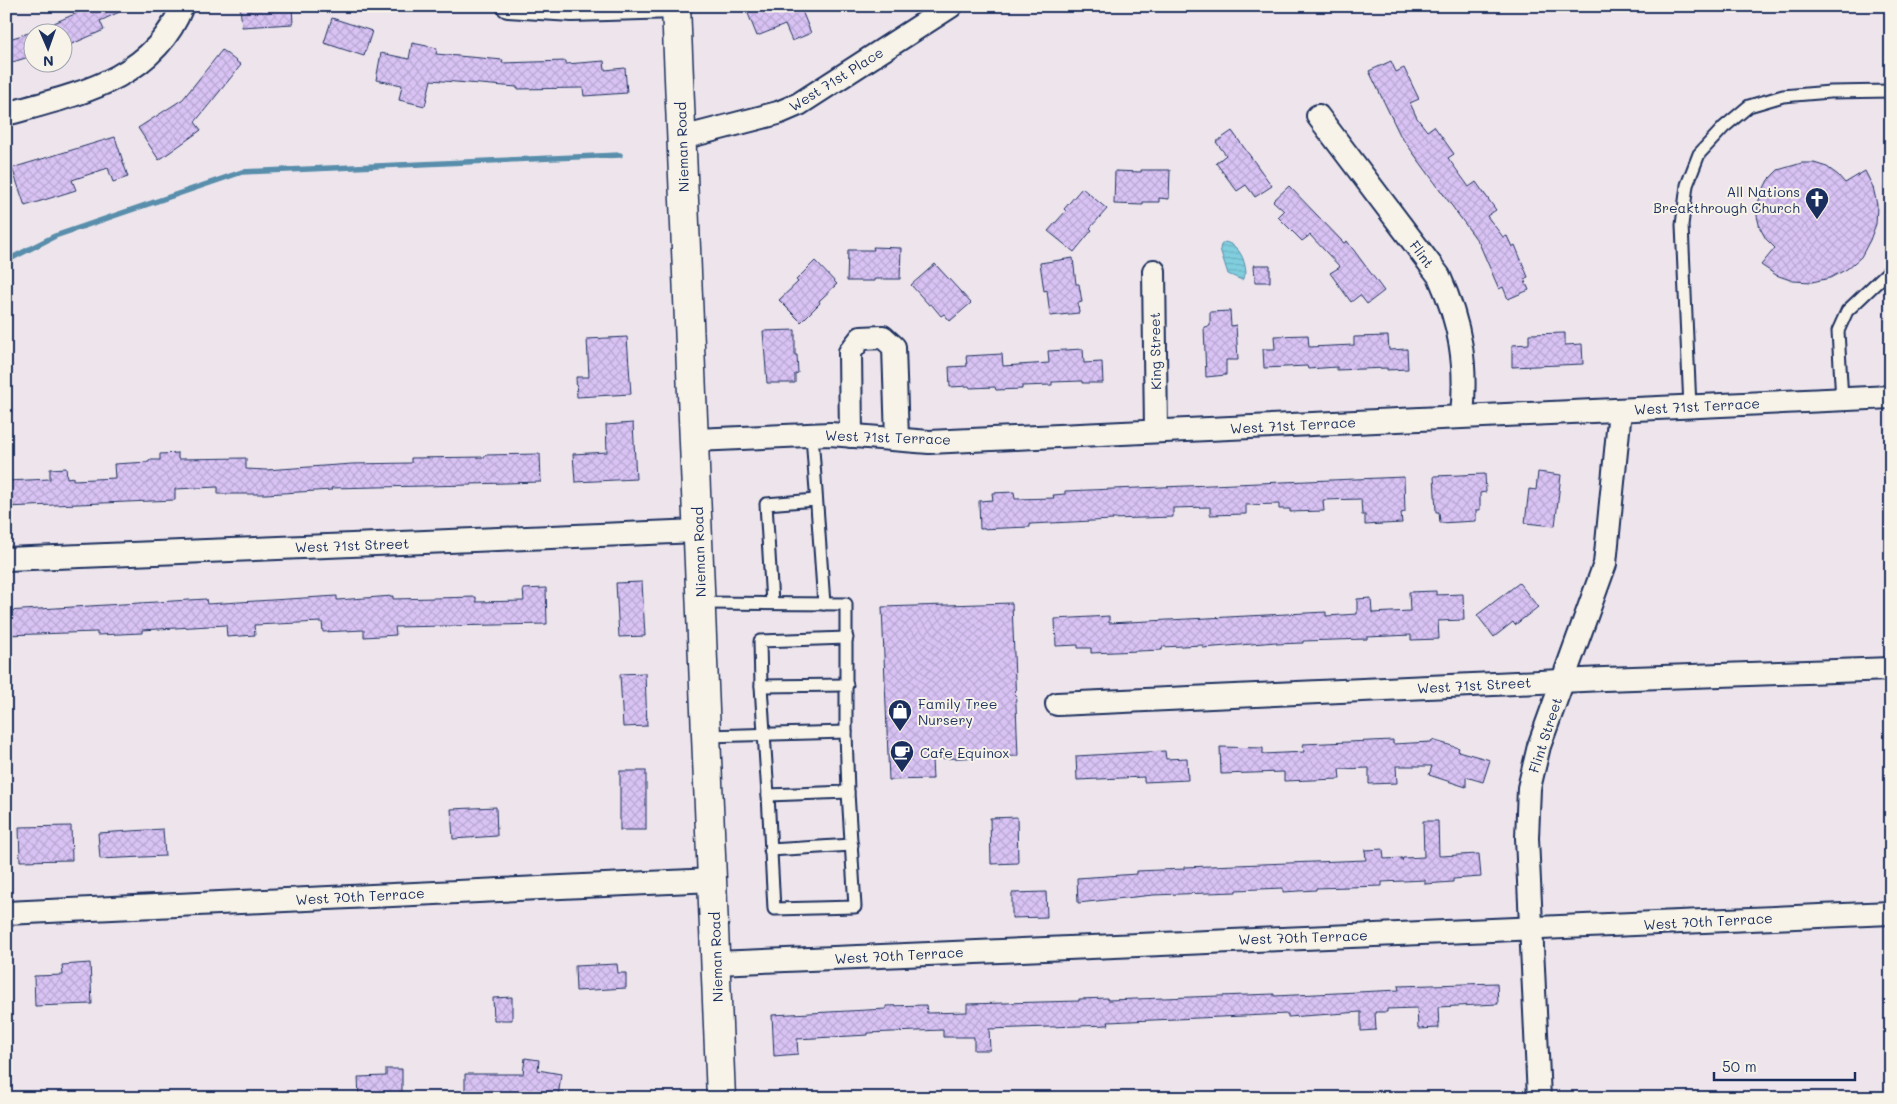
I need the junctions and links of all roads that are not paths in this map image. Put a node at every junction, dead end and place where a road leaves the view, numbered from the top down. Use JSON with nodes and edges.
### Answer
{"nodes":[{"id":1,"x":182,"y":6,"type":"edge"},
{"id":2,"x":508,"y":6,"type":"edge"},
{"id":3,"x":951,"y":6,"type":"edge"},
{"id":4,"x":676,"y":7,"type":"edge"},
{"id":5,"x":1891,"y":91,"type":"edge"},
{"id":6,"x":6,"y":114,"type":"edge"},
{"id":7,"x":1318,"y":116,"type":"dead end"},
{"id":8,"x":682,"y":138,"type":"junction"},
{"id":9,"x":1891,"y":269,"type":"edge"},
{"id":10,"x":1154,"y":271,"type":"dead end"},
{"id":11,"x":1891,"y":397,"type":"edge"},
{"id":12,"x":1842,"y":400,"type":"junction"},
{"id":13,"x":1690,"y":406,"type":"junction"},
{"id":14,"x":1620,"y":410,"type":"junction"},
{"id":15,"x":1462,"y":416,"type":"junction"},
{"id":16,"x":1156,"y":432,"type":"junction"},
{"id":17,"x":812,"y":435,"type":"junction"},
{"id":18,"x":851,"y":436,"type":"junction"},
{"id":19,"x":897,"y":439,"type":"junction"},
{"id":20,"x":694,"y":440,"type":"junction"},
{"id":21,"x":816,"y":500,"type":"junction"},
{"id":22,"x":698,"y":531,"type":"junction"},
{"id":23,"x":6,"y":559,"type":"edge"},
{"id":24,"x":701,"y":603,"type":"junction"},
{"id":25,"x":772,"y":603,"type":"junction"},
{"id":26,"x":824,"y":604,"type":"junction"},
{"id":27,"x":847,"y":638,"type":"junction"},
{"id":28,"x":1891,"y":670,"type":"edge"},
{"id":29,"x":1563,"y":680,"type":"junction"},
{"id":30,"x":847,"y":685,"type":"junction"},
{"id":31,"x":761,"y":686,"type":"junction"},
{"id":32,"x":1057,"y":704,"type":"dead end"},
{"id":33,"x":846,"y":732,"type":"junction"},
{"id":34,"x":764,"y":734,"type":"junction"},
{"id":35,"x":707,"y":736,"type":"junction"},
{"id":36,"x":848,"y":792,"type":"junction"},
{"id":37,"x":768,"y":795,"type":"junction"},
{"id":38,"x":852,"y":845,"type":"junction"},
{"id":39,"x":770,"y":850,"type":"junction"},
{"id":40,"x":713,"y":880,"type":"junction"},
{"id":41,"x":6,"y":913,"type":"edge"},
{"id":42,"x":1891,"y":913,"type":"edge"},
{"id":43,"x":1531,"y":928,"type":"junction"},
{"id":44,"x":716,"y":963,"type":"junction"},
{"id":45,"x":721,"y":1098,"type":"edge"},
{"id":46,"x":1539,"y":1098,"type":"edge"}],
"edges":[{"from":1,"to":6,"type":"street"},
{"from":2,"to":4,"type":"street"},
{"from":3,"to":8,"type":"street","name":"West 71st Place"},
{"from":4,"to":8,"type":"main road","name":"Nieman Road"},
{"from":5,"to":13,"type":"lane"},
{"from":7,"to":15,"type":"street","name":"Flint"},
{"from":8,"to":20,"type":"main road","name":"Nieman Road"},
{"from":9,"to":12,"type":"lane"},
{"from":10,"to":16,"type":"street","name":"King Street"},
{"from":11,"to":12,"type":"street","name":"West 71st Terrace"},
{"from":12,"to":13,"type":"street","name":"West 71st Terrace"},
{"from":13,"to":14,"type":"street","name":"West 71st Terrace"},
{"from":14,"to":15,"type":"street","name":"West 71st Terrace"},
{"from":14,"to":29,"type":"street","name":"Flint Street"},
{"from":15,"to":16,"type":"street","name":"West 71st Terrace"},
{"from":16,"to":19,"type":"street","name":"West 71st Terrace"},
{"from":17,"to":18,"type":"street","name":"West 71st Terrace"},
{"from":17,"to":20,"type":"street","name":"West 71st Terrace"},
{"from":17,"to":21,"type":"lane"},
{"from":18,"to":19,"type":"street","name":"West 71st Terrace"},
{"from":18,"to":19,"type":"street"},
{"from":20,"to":22,"type":"main road","name":"Nieman Road"},
{"from":21,"to":25,"type":"lane"},
{"from":21,"to":26,"type":"lane"},
{"from":22,"to":23,"type":"street","name":"West 71st Street"},
{"from":22,"to":24,"type":"main road","name":"Nieman Road"},
{"from":24,"to":25,"type":"lane"},
{"from":24,"to":35,"type":"main road","name":"Nieman Road"},
{"from":25,"to":26,"type":"lane"},
{"from":26,"to":27,"type":"lane"},
{"from":27,"to":30,"type":"lane"},
{"from":27,"to":31,"type":"lane"},
{"from":28,"to":29,"type":"street","name":"West 71st Street"},
{"from":29,"to":32,"type":"street","name":"West 71st Street"},
{"from":29,"to":43,"type":"street","name":"Flint Street"},
{"from":30,"to":31,"type":"lane"},
{"from":30,"to":33,"type":"lane"},
{"from":31,"to":34,"type":"lane"},
{"from":33,"to":34,"type":"lane"},
{"from":33,"to":36,"type":"lane"},
{"from":34,"to":35,"type":"lane"},
{"from":34,"to":37,"type":"lane"},
{"from":35,"to":40,"type":"main road","name":"Nieman Road"},
{"from":36,"to":37,"type":"lane"},
{"from":36,"to":38,"type":"lane"},
{"from":37,"to":39,"type":"lane"},
{"from":38,"to":39,"type":"lane"},
{"from":38,"to":39,"type":"lane"},
{"from":40,"to":41,"type":"street","name":"West 70th Terrace"},
{"from":40,"to":44,"type":"main road","name":"Nieman Road"},
{"from":42,"to":43,"type":"street","name":"West 70th Terrace"},
{"from":43,"to":44,"type":"street","name":"West 70th Terrace"},
{"from":43,"to":46,"type":"street","name":"Flint Street"},
{"from":44,"to":45,"type":"main road","name":"Nieman Road"}]}
